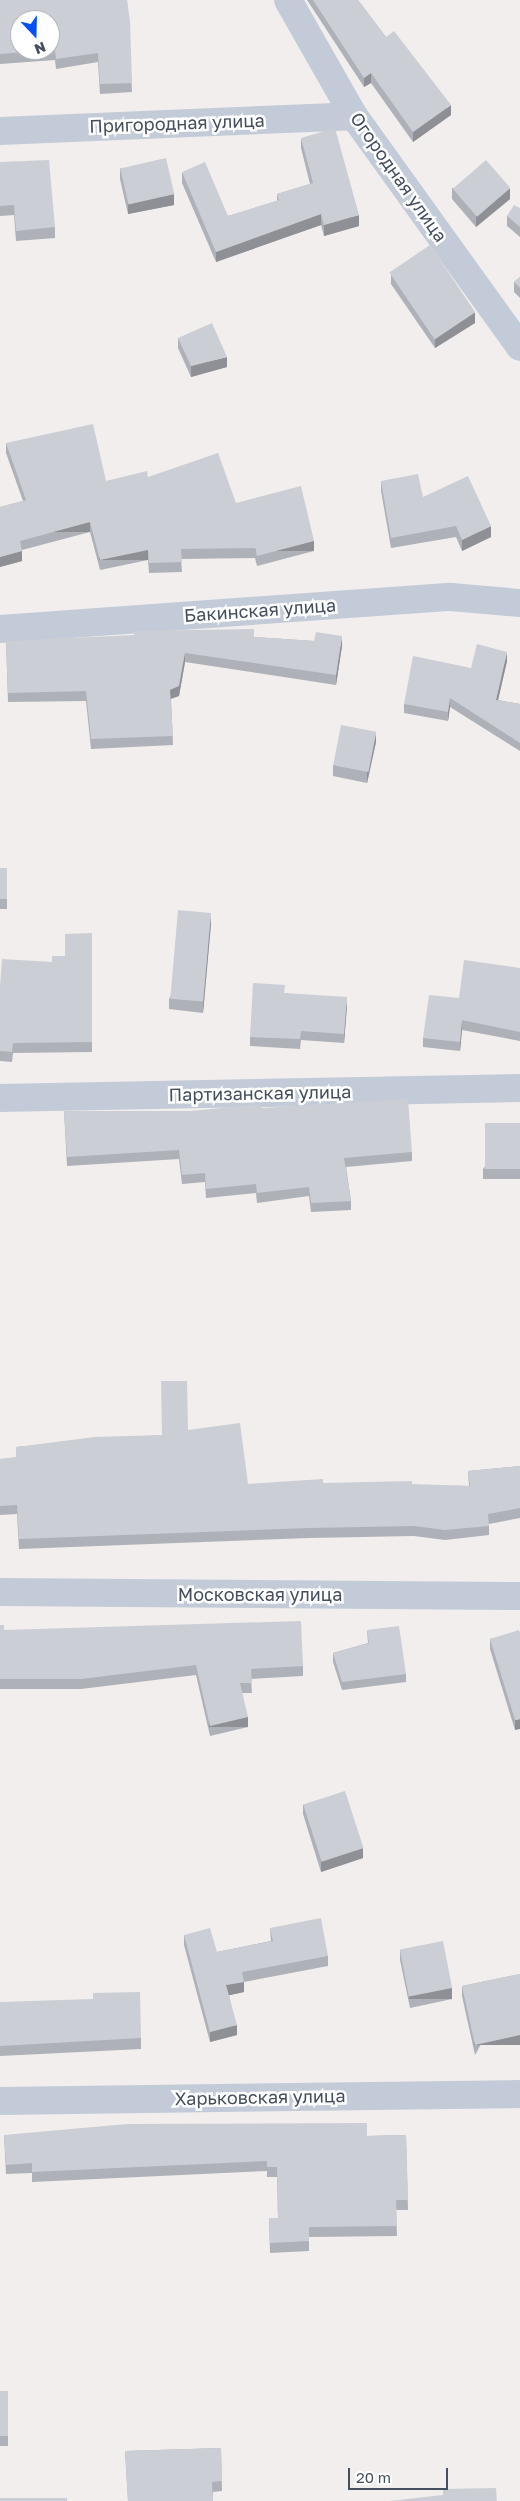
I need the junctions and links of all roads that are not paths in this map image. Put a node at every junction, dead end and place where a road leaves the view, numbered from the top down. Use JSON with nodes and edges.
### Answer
{"nodes":[{"id":1,"x":288,"y":0,"type":"edge"},
{"id":2,"x":354,"y":116,"type":"junction"},
{"id":3,"x":0,"y":130,"type":"edge"},
{"id":4,"x":520,"y":347,"type":"edge"},
{"id":5,"x":520,"y":603,"type":"edge"},
{"id":6,"x":0,"y":629,"type":"edge"},
{"id":7,"x":520,"y":1088,"type":"edge"},
{"id":8,"x":0,"y":1098,"type":"edge"},
{"id":9,"x":0,"y":1592,"type":"edge"},
{"id":10,"x":520,"y":1596,"type":"edge"},
{"id":11,"x":520,"y":2094,"type":"edge"},
{"id":12,"x":0,"y":2101,"type":"edge"}],
"edges":[{"from":1,"to":2,"type":"street","name":"Огородная улица"},
{"from":2,"to":3,"type":"street","name":"Пригородная улица"},
{"from":2,"to":4,"type":"street","name":"Огородная улица"},
{"from":5,"to":6,"type":"street","name":"Бакинская улица"},
{"from":7,"to":8,"type":"street","name":"Партизанская улица"},
{"from":9,"to":10,"type":"street","name":"Московская улица"},
{"from":11,"to":12,"type":"street","name":"Харьковская улица"}]}
